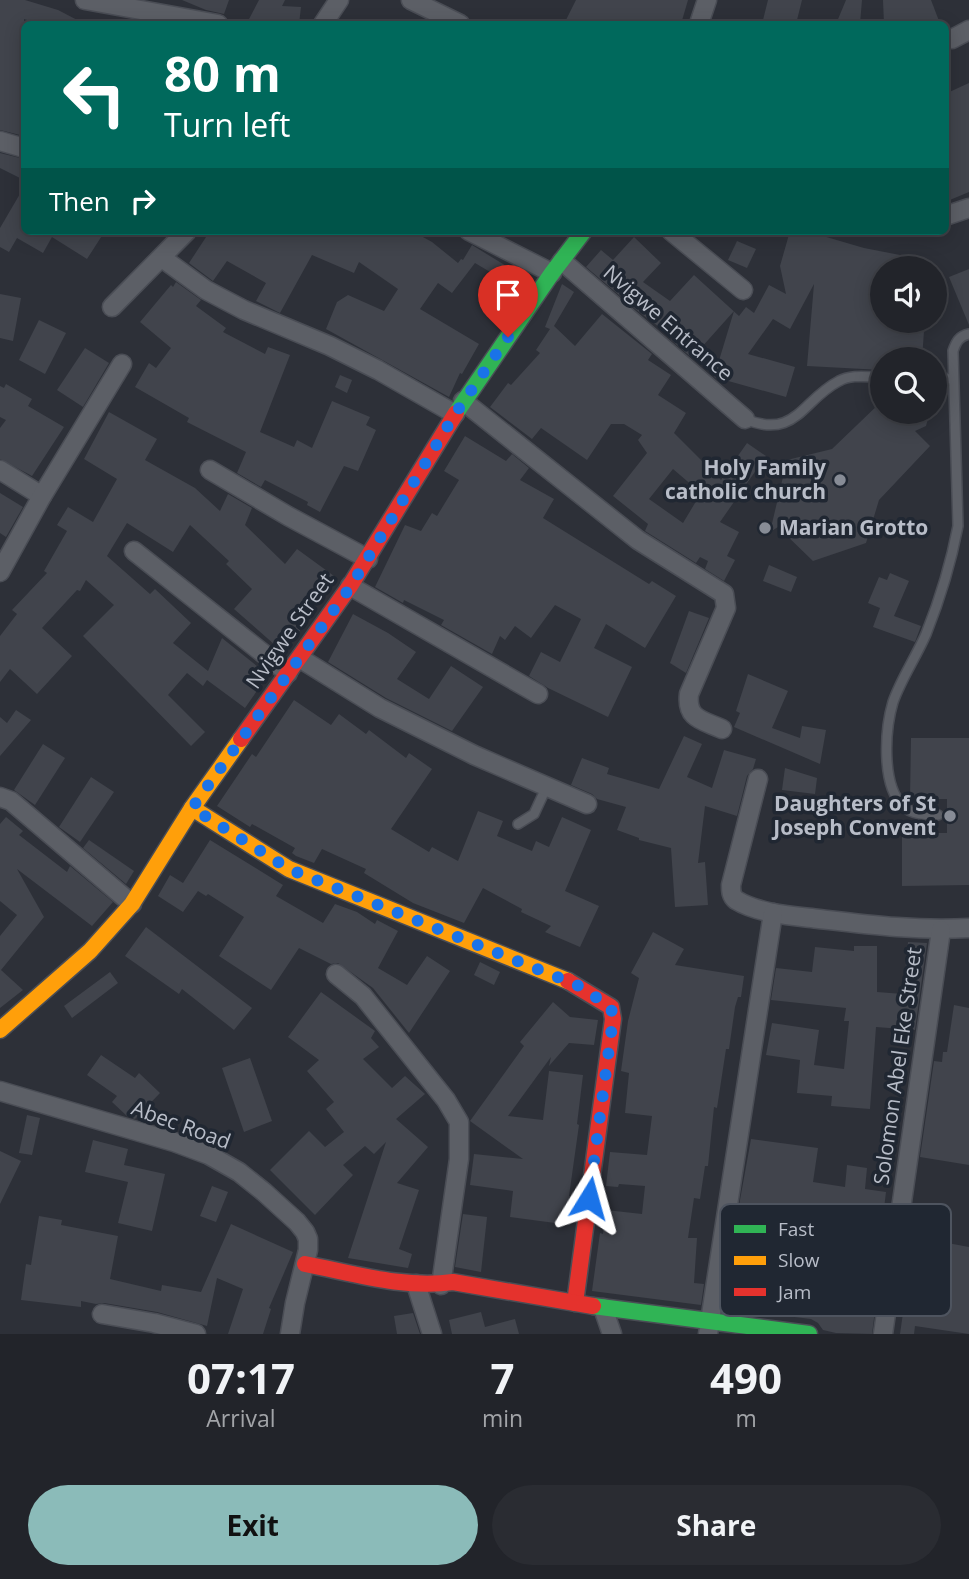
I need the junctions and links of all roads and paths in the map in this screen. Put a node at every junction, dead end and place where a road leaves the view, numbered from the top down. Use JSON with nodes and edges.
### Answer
{"nodes":[{"id":1,"x":85,"y":0,"type":"edge"},
{"id":2,"x":339,"y":0,"type":"edge"},
{"id":3,"x":411,"y":0,"type":"edge"},
{"id":4,"x":707,"y":0,"type":"edge"},
{"id":5,"x":201,"y":21,"type":"edge"},
{"id":6,"x":325,"y":21,"type":"edge"},
{"id":7,"x":454,"y":21,"type":"edge"},
{"id":8,"x":700,"y":21,"type":"edge"},
{"id":9,"x":969,"y":30,"type":"edge"},
{"id":10,"x":952,"y":39,"type":"dead end"},
{"id":11,"x":0,"y":141,"type":"edge"},
{"id":12,"x":21,"y":147,"type":"edge"},
{"id":13,"x":969,"y":208,"type":"edge"},
{"id":14,"x":949,"y":215,"type":"edge"},
{"id":15,"x":183,"y":235,"type":"edge"},
{"id":16,"x":479,"y":235,"type":"edge"},
{"id":17,"x":581,"y":235,"type":"edge"},
{"id":18,"x":676,"y":235,"type":"edge"},
{"id":19,"x":162,"y":258,"type":"junction"},
{"id":20,"x":557,"y":267,"type":"junction"},
{"id":21,"x":743,"y":290,"type":"dead end"},
{"id":22,"x":113,"y":307,"type":"dead end"},
{"id":23,"x":969,"y":334,"type":"edge"},
{"id":24,"x":122,"y":364,"type":"dead end"},
{"id":25,"x":870,"y":376,"type":"edge"},
{"id":26,"x":947,"y":379,"type":"edge"},
{"id":27,"x":953,"y":379,"type":"junction"},
{"id":28,"x":459,"y":407,"type":"junction"},
{"id":29,"x":745,"y":419,"type":"joint"},
{"id":30,"x":0,"y":470,"type":"edge"},
{"id":31,"x":210,"y":470,"type":"dead end"},
{"id":32,"x":42,"y":496,"type":"junction"},
{"id":33,"x":134,"y":551,"type":"dead end"},
{"id":34,"x":368,"y":559,"type":"junction"},
{"id":35,"x":0,"y":572,"type":"edge"},
{"id":36,"x":351,"y":586,"type":"junction"},
{"id":37,"x":301,"y":659,"type":"junction"},
{"id":38,"x":288,"y":673,"type":"junction"},
{"id":39,"x":538,"y":694,"type":"dead end"},
{"id":40,"x":722,"y":729,"type":"dead end"},
{"id":41,"x":758,"y":779,"type":"dead end"},
{"id":42,"x":547,"y":786,"type":"junction"},
{"id":43,"x":0,"y":797,"type":"edge"},
{"id":44,"x":587,"y":804,"type":"dead end"},
{"id":45,"x":192,"y":808,"type":"junction"},
{"id":46,"x":938,"y":815,"type":"dead end"},
{"id":47,"x":518,"y":824,"type":"dead end"},
{"id":48,"x":132,"y":904,"type":"junction"},
{"id":49,"x":773,"y":913,"type":"junction"},
{"id":50,"x":969,"y":928,"type":"edge"},
{"id":51,"x":941,"y":930,"type":"junction"},
{"id":52,"x":336,"y":974,"type":"dead end"},
{"id":53,"x":0,"y":1030,"type":"edge"},
{"id":54,"x":0,"y":1091,"type":"edge"},
{"id":55,"x":728,"y":1204,"type":"edge"},
{"id":56,"x":902,"y":1204,"type":"edge"},
{"id":57,"x":720,"y":1257,"type":"edge"},
{"id":58,"x":305,"y":1264,"type":"junction"},
{"id":59,"x":416,"y":1284,"type":"junction"},
{"id":60,"x":441,"y":1285,"type":"junction"},
{"id":61,"x":575,"y":1303,"type":"junction"},
{"id":62,"x":603,"y":1308,"type":"junction"},
{"id":63,"x":102,"y":1314,"type":"dead end"},
{"id":64,"x":886,"y":1316,"type":"edge"},
{"id":65,"x":709,"y":1328,"type":"edge"},
{"id":66,"x":196,"y":1334,"type":"edge"},
{"id":67,"x":290,"y":1334,"type":"edge"},
{"id":68,"x":432,"y":1334,"type":"edge"},
{"id":69,"x":611,"y":1334,"type":"edge"},
{"id":70,"x":806,"y":1334,"type":"edge"},
{"id":71,"x":883,"y":1334,"type":"edge"}],
"edges":[{"from":1,"to":5,"type":"street"},
{"from":2,"to":6,"type":"street"},
{"from":3,"to":7,"type":"street"},
{"from":4,"to":8,"type":"street"},
{"from":9,"to":10,"type":"street"},
{"from":11,"to":12,"type":"street"},
{"from":13,"to":14,"type":"street"},
{"from":15,"to":19,"type":"street"},
{"from":16,"to":20,"type":"street","name":"Nvigwe Entrance"},
{"from":17,"to":20,"type":"street","name":"Nvigwe Street"},
{"from":18,"to":21,"type":"street"},
{"from":19,"to":22,"type":"street"},
{"from":19,"to":28,"type":"street"},
{"from":20,"to":28,"type":"street","name":"Nvigwe Street"},
{"from":20,"to":29,"type":"street","name":"Nvigwe Entrance"},
{"from":23,"to":27,"type":"lane"},
{"from":24,"to":32,"type":"street"},
{"from":25,"to":29,"type":"lane"},
{"from":26,"to":27,"type":"lane"},
{"from":27,"to":46,"type":"lane"},
{"from":28,"to":34,"type":"street","name":"Nvigwe Street"},
{"from":28,"to":40,"type":"street"},
{"from":30,"to":32,"type":"street"},
{"from":31,"to":34,"type":"street"},
{"from":32,"to":35,"type":"street"},
{"from":33,"to":38,"type":"street"},
{"from":34,"to":36,"type":"street","name":"Nvigwe Street"},
{"from":36,"to":37,"type":"street","name":"Nvigwe Street"},
{"from":36,"to":39,"type":"street"},
{"from":37,"to":38,"type":"street","name":"Nvigwe Street"},
{"from":37,"to":42,"type":"street"},
{"from":38,"to":45,"type":"street","name":"Nvigwe Street"},
{"from":41,"to":49,"type":"street"},
{"from":42,"to":44,"type":"street"},
{"from":42,"to":47,"type":"lane"},
{"from":43,"to":48,"type":"street"},
{"from":45,"to":48,"type":"street","name":"Nvigwe Street"},
{"from":45,"to":61,"type":"street"},
{"from":48,"to":53,"type":"street","name":"Nvigwe Street"},
{"from":49,"to":51,"type":"street"},
{"from":49,"to":55,"type":"street"},
{"from":50,"to":51,"type":"street"},
{"from":51,"to":56,"type":"street","name":"Solomon Abel Eke Street"},
{"from":52,"to":60,"type":"street"},
{"from":54,"to":58,"type":"street","name":"Abec Road"},
{"from":57,"to":65,"type":"street"},
{"from":58,"to":59,"type":"street"},
{"from":58,"to":67,"type":"street","name":"Abec Road"},
{"from":59,"to":60,"type":"street"},
{"from":59,"to":68,"type":"street"},
{"from":60,"to":61,"type":"street"},
{"from":61,"to":62,"type":"street"},
{"from":62,"to":65,"type":"street"},
{"from":62,"to":69,"type":"street"},
{"from":63,"to":66,"type":"street"},
{"from":64,"to":71,"type":"street","name":"Solomon Abel Eke Street"},
{"from":65,"to":70,"type":"street"}]}
